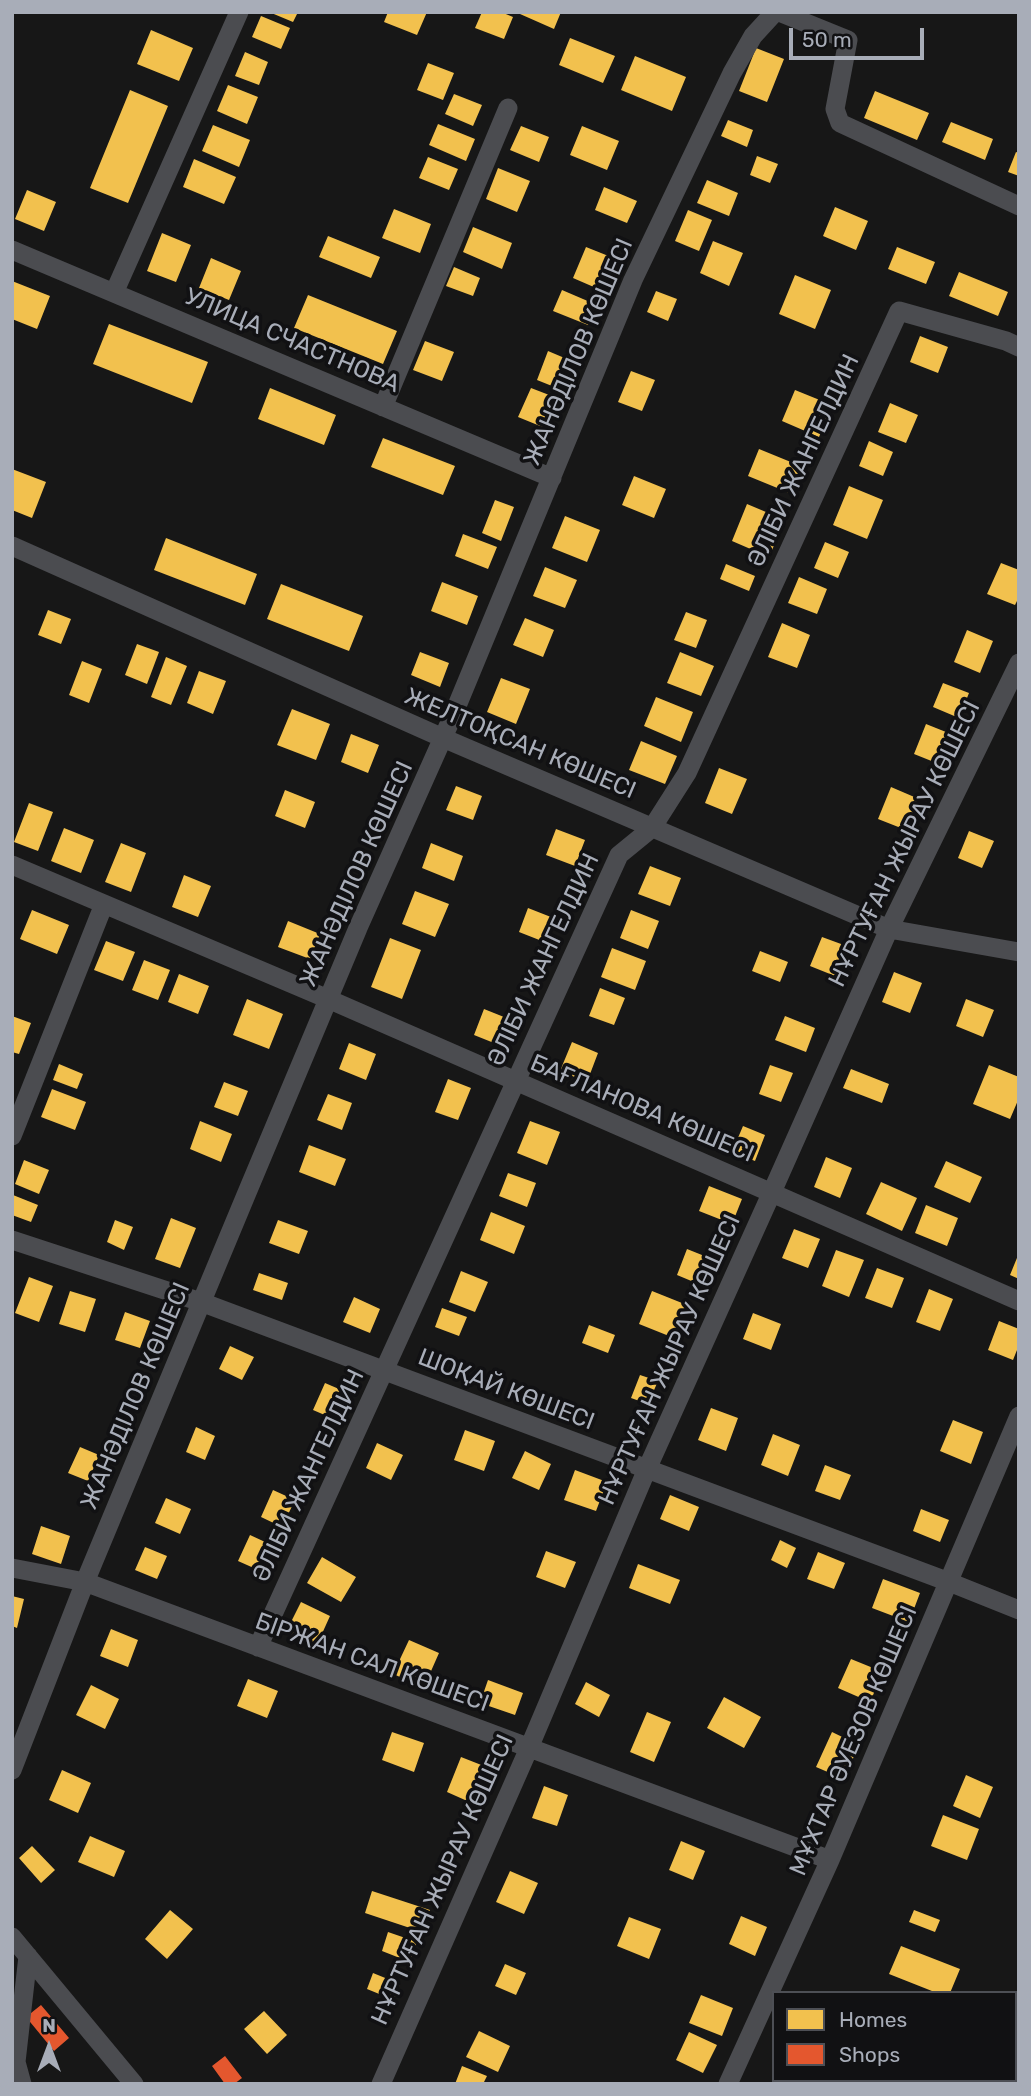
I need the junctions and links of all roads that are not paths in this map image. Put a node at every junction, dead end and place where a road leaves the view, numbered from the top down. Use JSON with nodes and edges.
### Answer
{"nodes":[{"id":1,"x":239,"y":12,"type":"edge"},
{"id":2,"x":777,"y":12,"type":"edge"},
{"id":3,"x":508,"y":108,"type":"dead end"},
{"id":4,"x":1019,"y":206,"type":"edge"},
{"id":5,"x":12,"y":250,"type":"edge"},
{"id":6,"x":114,"y":293,"type":"junction"},
{"id":7,"x":1019,"y":346,"type":"edge"},
{"id":8,"x":383,"y":407,"type":"junction"},
{"id":9,"x":552,"y":478,"type":"junction"},
{"id":10,"x":12,"y":546,"type":"edge"},
{"id":11,"x":1019,"y":663,"type":"edge"},
{"id":12,"x":443,"y":738,"type":"junction"},
{"id":13,"x":652,"y":828,"type":"junction"},
{"id":14,"x":12,"y":865,"type":"edge"},
{"id":15,"x":104,"y":904,"type":"junction"},
{"id":16,"x":889,"y":929,"type":"junction"},
{"id":17,"x":1019,"y":952,"type":"edge"},
{"id":18,"x":328,"y":999,"type":"junction"},
{"id":19,"x":515,"y":1081,"type":"junction"},
{"id":20,"x":12,"y":1136,"type":"edge"},
{"id":21,"x":772,"y":1192,"type":"junction"},
{"id":22,"x":12,"y":1240,"type":"edge"},
{"id":23,"x":201,"y":1301,"type":"junction"},
{"id":24,"x":1019,"y":1301,"type":"edge"},
{"id":25,"x":385,"y":1370,"type":"junction"},
{"id":26,"x":1019,"y":1416,"type":"edge"},
{"id":27,"x":647,"y":1469,"type":"junction"},
{"id":28,"x":12,"y":1568,"type":"edge"},
{"id":29,"x":85,"y":1582,"type":"junction"},
{"id":30,"x":949,"y":1582,"type":"junction"},
{"id":31,"x":1019,"y":1610,"type":"edge"},
{"id":32,"x":258,"y":1647,"type":"junction"},
{"id":33,"x":529,"y":1748,"type":"junction"},
{"id":34,"x":12,"y":1770,"type":"edge"},
{"id":35,"x":830,"y":1860,"type":"junction"},
{"id":36,"x":12,"y":1937,"type":"edge"},
{"id":37,"x":28,"y":1956,"type":"junction"},
{"id":38,"x":22,"y":2084,"type":"edge"},
{"id":39,"x":134,"y":2084,"type":"edge"},
{"id":40,"x":381,"y":2084,"type":"edge"},
{"id":41,"x":728,"y":2084,"type":"edge"}],
"edges":[{"from":1,"to":6,"type":"street"},
{"from":2,"to":4,"type":"street"},
{"from":2,"to":9,"type":"street","name":"ЖАНӘДІЛОВ КӨШЕСІ"},
{"from":3,"to":8,"type":"street"},
{"from":5,"to":6,"type":"street","name":"УЛИЦА СЧАСТНОВА"},
{"from":6,"to":8,"type":"street","name":"УЛИЦА СЧАСТНОВА"},
{"from":7,"to":13,"type":"street","name":"ӘЛІБИ ЖАНГЕЛДИН"},
{"from":8,"to":9,"type":"street","name":"УЛИЦА СЧАСТНОВА"},
{"from":9,"to":12,"type":"street","name":"ЖАНӘДІЛОВ КӨШЕСІ"},
{"from":10,"to":12,"type":"street","name":"ЖЕЛТОҚСАН КӨШЕСІ"},
{"from":11,"to":16,"type":"street","name":"НҰРТУҒАН ЖЫРАУ КӨШЕСІ"},
{"from":12,"to":13,"type":"street","name":"ЖЕЛТОҚСАН КӨШЕСІ"},
{"from":12,"to":18,"type":"street","name":"ЖАНӘДІЛОВ КӨШЕСІ"},
{"from":13,"to":16,"type":"street","name":"ЖЕЛТОҚСАН КӨШЕСІ"},
{"from":13,"to":19,"type":"street","name":"ӘЛІБИ ЖАНГЕЛДИН"},
{"from":14,"to":15,"type":"street","name":"БАҒЛАНОВА КӨШЕСІ"},
{"from":15,"to":18,"type":"street","name":"БАҒЛАНОВА КӨШЕСІ"},
{"from":15,"to":20,"type":"street"},
{"from":16,"to":17,"type":"street","name":"ЖЕЛТОҚСАН КӨШЕСІ"},
{"from":16,"to":21,"type":"street","name":"НҰРТУҒАН ЖЫРАУ КӨШЕСІ"},
{"from":18,"to":19,"type":"street","name":"БАҒЛАНОВА КӨШЕСІ"},
{"from":18,"to":23,"type":"street","name":"ЖАНӘДІЛОВ КӨШЕСІ"},
{"from":19,"to":21,"type":"street","name":"БАҒЛАНОВА КӨШЕСІ"},
{"from":19,"to":25,"type":"street","name":"ӘЛІБИ ЖАНГЕЛДИН"},
{"from":21,"to":24,"type":"street","name":"БАҒЛАНОВА КӨШЕСІ"},
{"from":21,"to":27,"type":"street","name":"НҰРТУҒАН ЖЫРАУ КӨШЕСІ"},
{"from":22,"to":23,"type":"street","name":"ШОҚАЙ КӨШЕСІ"},
{"from":23,"to":25,"type":"street","name":"ШОҚАЙ КӨШЕСІ"},
{"from":23,"to":29,"type":"street","name":"ЖАНӘДІЛОВ КӨШЕСІ"},
{"from":25,"to":27,"type":"street","name":"ШОҚАЙ КӨШЕСІ"},
{"from":25,"to":32,"type":"street","name":"ӘЛІБИ ЖАНГЕЛДИН"},
{"from":26,"to":30,"type":"street","name":"МҰХТАР ӘУЕЗОВ КӨШЕСІ"},
{"from":27,"to":30,"type":"street","name":"ШОҚАЙ КӨШЕСІ"},
{"from":27,"to":33,"type":"street","name":"НҰРТУҒАН ЖЫРАУ КӨШЕСІ"},
{"from":28,"to":29,"type":"street","name":"БІРЖАН САЛ КӨШЕСІ"},
{"from":29,"to":32,"type":"street","name":"БІРЖАН САЛ КӨШЕСІ"},
{"from":29,"to":34,"type":"street","name":"ЖАНӘДІЛОВ КӨШЕСІ"},
{"from":30,"to":31,"type":"street","name":"ШОҚАЙ КӨШЕСІ"},
{"from":30,"to":35,"type":"street","name":"МҰХТАР ӘУЕЗОВ КӨШЕСІ"},
{"from":32,"to":33,"type":"street","name":"БІРЖАН САЛ КӨШЕСІ"},
{"from":33,"to":35,"type":"street","name":"БІРЖАН САЛ КӨШЕСІ"},
{"from":33,"to":40,"type":"street","name":"НҰРТУҒАН ЖЫРАУ КӨШЕСІ"},
{"from":35,"to":41,"type":"street","name":"МҰХТАР ӘУЕЗОВ КӨШЕСІ"},
{"from":36,"to":37,"type":"street"},
{"from":37,"to":38,"type":"street"},
{"from":37,"to":39,"type":"street"}]}
